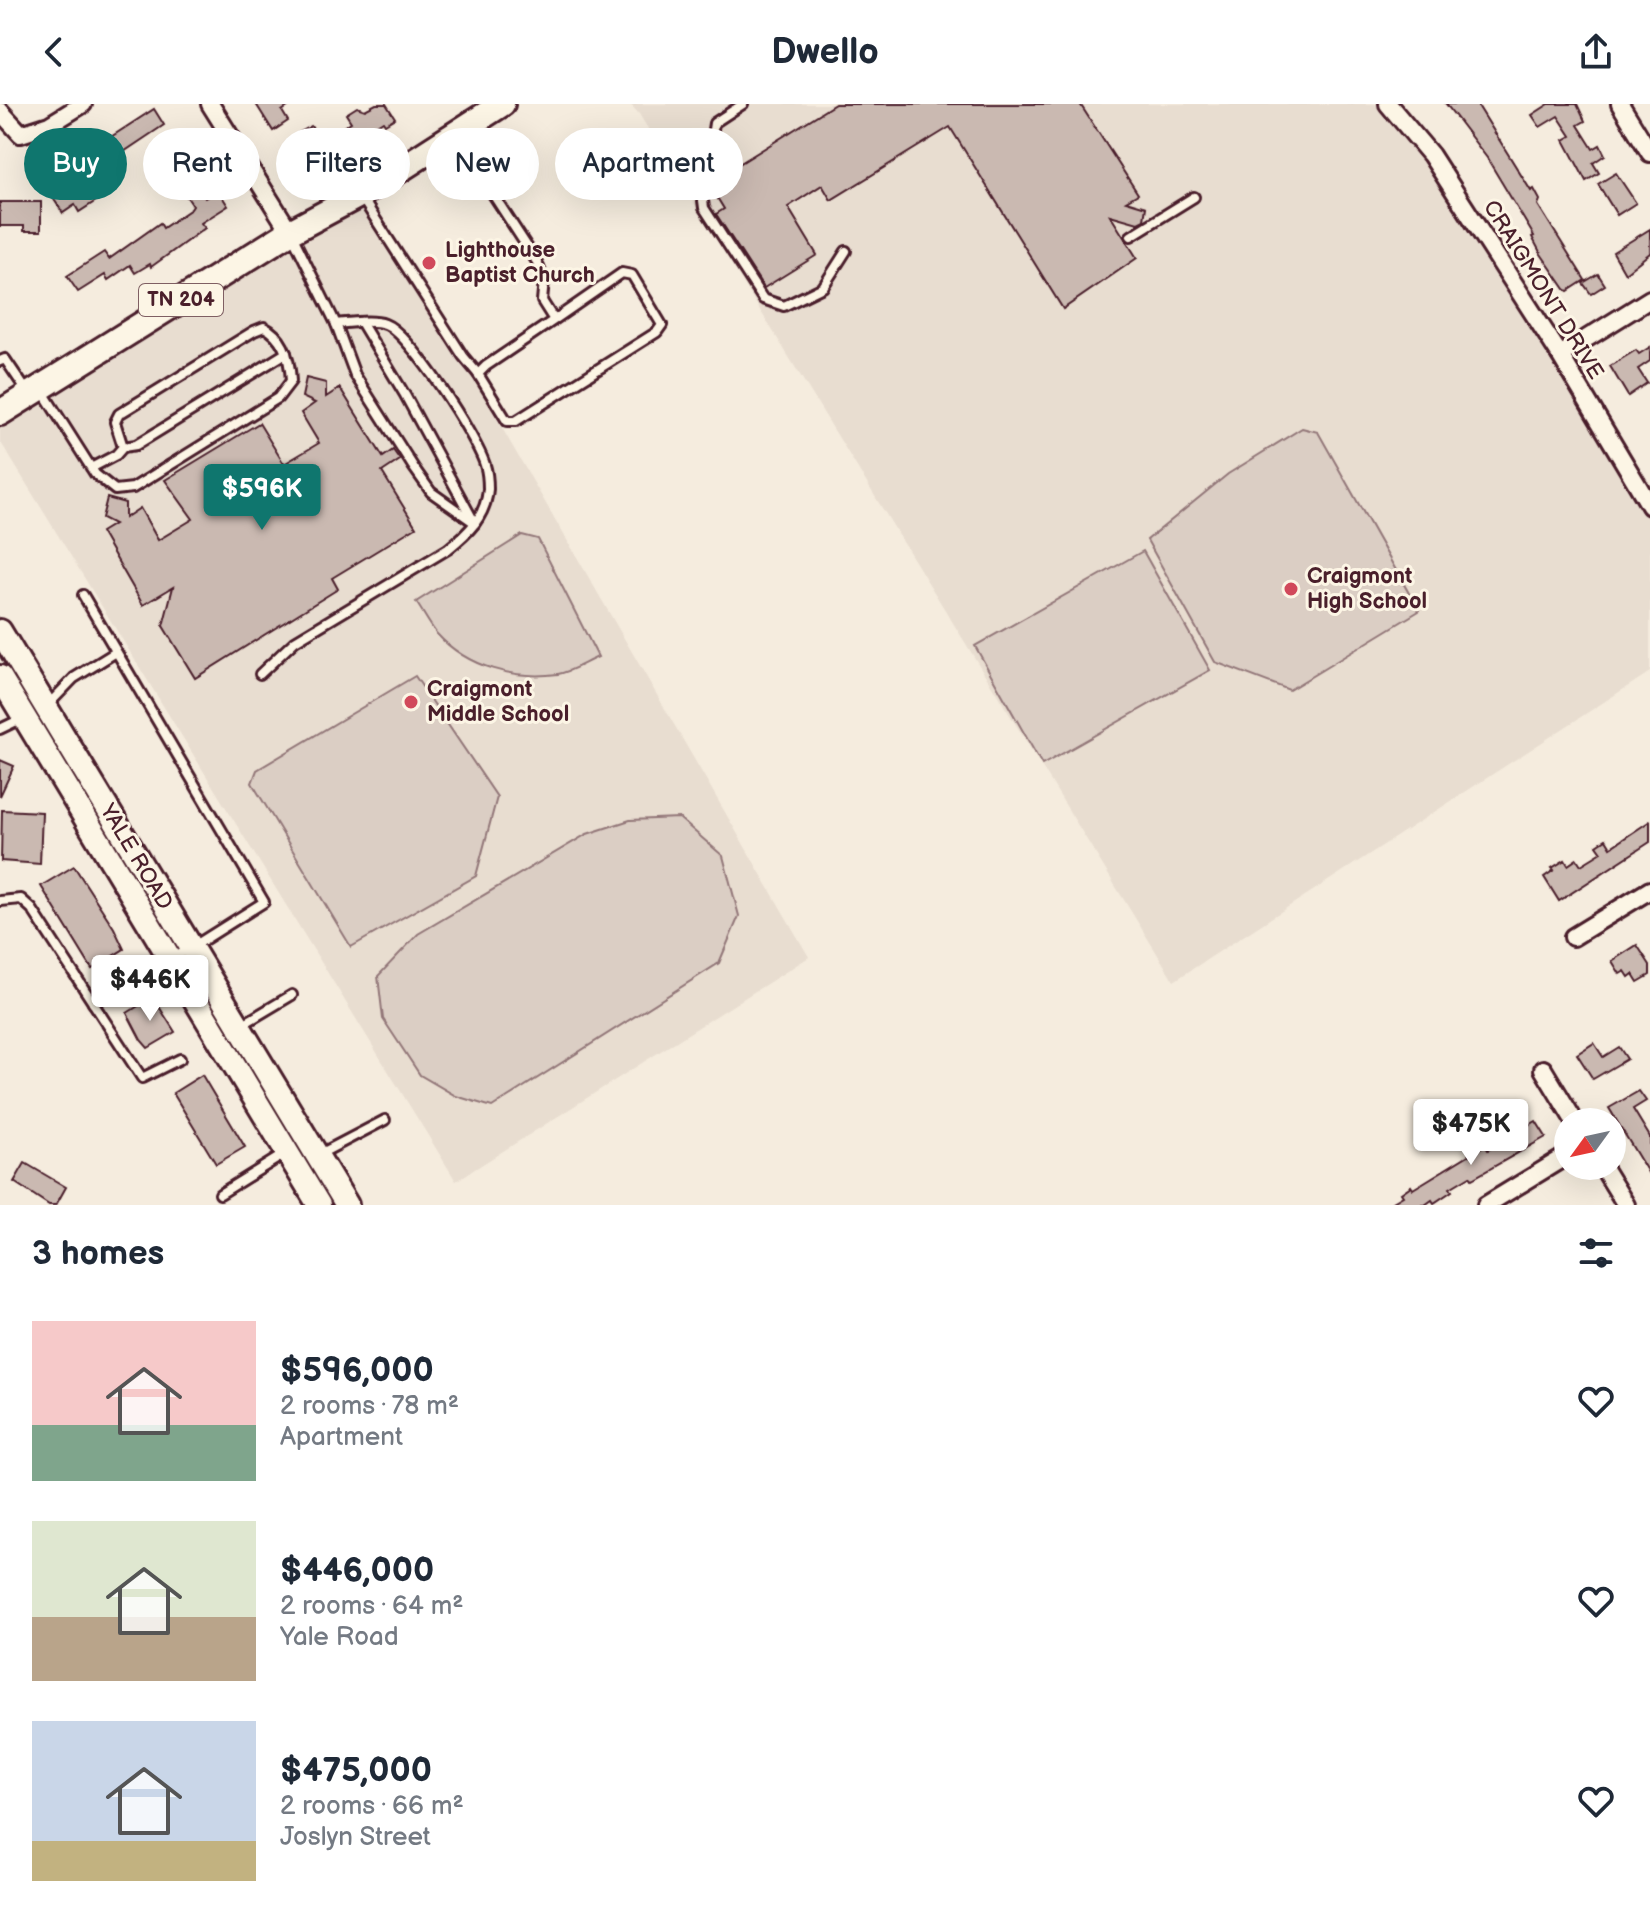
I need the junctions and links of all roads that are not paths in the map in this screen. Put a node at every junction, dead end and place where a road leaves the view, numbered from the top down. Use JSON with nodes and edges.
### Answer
{"nodes":[{"id":1,"x":83,"y":104,"type":"edge"},
{"id":2,"x":210,"y":104,"type":"edge"},
{"id":3,"x":502,"y":104,"type":"edge"},
{"id":4,"x":743,"y":104,"type":"edge"},
{"id":5,"x":1388,"y":104,"type":"edge"},
{"id":6,"x":1620,"y":104,"type":"edge"},
{"id":7,"x":0,"y":111,"type":"edge"},
{"id":8,"x":465,"y":128,"type":"edge"},
{"id":9,"x":1650,"y":153,"type":"edge"},
{"id":10,"x":1194,"y":197,"type":"dead end"},
{"id":11,"x":351,"y":200,"type":"edge"},
{"id":12,"x":363,"y":200,"type":"edge"},
{"id":13,"x":496,"y":200,"type":"edge"},
{"id":14,"x":290,"y":232,"type":"junction"},
{"id":15,"x":1131,"y":236,"type":"dead end"},
{"id":16,"x":846,"y":251,"type":"dead end"},
{"id":17,"x":1650,"y":299,"type":"edge"},
{"id":18,"x":554,"y":320,"type":"junction"},
{"id":19,"x":361,"y":322,"type":"junction"},
{"id":20,"x":336,"y":324,"type":"junction"},
{"id":21,"x":286,"y":353,"type":"junction"},
{"id":22,"x":1560,"y":355,"type":"junction"},
{"id":23,"x":0,"y":361,"type":"edge"},
{"id":24,"x":478,"y":374,"type":"junction"},
{"id":25,"x":35,"y":392,"type":"junction"},
{"id":26,"x":0,"y":413,"type":"edge"},
{"id":27,"x":123,"y":447,"type":"junction"},
{"id":28,"x":91,"y":468,"type":"junction"},
{"id":29,"x":1650,"y":506,"type":"edge"},
{"id":30,"x":475,"y":523,"type":"junction"},
{"id":31,"x":83,"y":595,"type":"dead end"},
{"id":32,"x":0,"y":631,"type":"edge"},
{"id":33,"x":116,"y":652,"type":"junction"},
{"id":34,"x":260,"y":674,"type":"dead end"},
{"id":35,"x":0,"y":677,"type":"edge"},
{"id":36,"x":45,"y":708,"type":"junction"},
{"id":37,"x":23,"y":718,"type":"junction"},
{"id":38,"x":0,"y":729,"type":"edge"},
{"id":39,"x":1649,"y":893,"type":"edge"},
{"id":40,"x":0,"y":901,"type":"edge"},
{"id":41,"x":1573,"y":937,"type":"dead end"},
{"id":42,"x":191,"y":948,"type":"junction"},
{"id":43,"x":170,"y":960,"type":"junction"},
{"id":44,"x":292,"y":995,"type":"dead end"},
{"id":45,"x":93,"y":1003,"type":"junction"},
{"id":46,"x":239,"y":1027,"type":"junction"},
{"id":47,"x":180,"y":1059,"type":"dead end"},
{"id":48,"x":1543,"y":1069,"type":"dead end"},
{"id":49,"x":1567,"y":1108,"type":"edge"},
{"id":50,"x":385,"y":1120,"type":"dead end"},
{"id":51,"x":287,"y":1152,"type":"junction"},
{"id":52,"x":317,"y":1155,"type":"junction"},
{"id":53,"x":1554,"y":1164,"type":"edge"},
{"id":54,"x":1611,"y":1180,"type":"edge"},
{"id":55,"x":220,"y":1194,"type":"dead end"},
{"id":56,"x":319,"y":1205,"type":"edge"},
{"id":57,"x":347,"y":1205,"type":"edge"},
{"id":58,"x":1486,"y":1205,"type":"edge"},
{"id":59,"x":1626,"y":1205,"type":"edge"}],
"edges":[{"from":1,"to":7,"type":"street"},
{"from":2,"to":14,"type":"street"},
{"from":3,"to":8,"type":"main road","number":"TN 204"},
{"from":4,"to":16,"type":"lane"},
{"from":5,"to":22,"type":"street","name":"CRAIGMONT DRIVE"},
{"from":6,"to":9,"type":"street"},
{"from":10,"to":15,"type":"lane"},
{"from":11,"to":14,"type":"main road","number":"TN 204"},
{"from":12,"to":24,"type":"lane"},
{"from":13,"to":18,"type":"lane"},
{"from":14,"to":20,"type":"lane"},
{"from":14,"to":25,"type":"main road","number":"TN 204"},
{"from":17,"to":22,"type":"street"},
{"from":18,"to":24,"type":"lane"},
{"from":18,"to":24,"type":"lane"},
{"from":19,"to":20,"type":"lane"},
{"from":19,"to":30,"type":"lane"},
{"from":19,"to":30,"type":"lane"},
{"from":20,"to":30,"type":"lane"},
{"from":21,"to":27,"type":"lane"},
{"from":21,"to":27,"type":"lane"},
{"from":21,"to":28,"type":"lane"},
{"from":22,"to":29,"type":"street","name":"CRAIGMONT DRIVE"},
{"from":23,"to":25,"type":"lane"},
{"from":25,"to":26,"type":"main road","number":"TN 204"},
{"from":25,"to":28,"type":"lane"},
{"from":27,"to":28,"type":"lane"},
{"from":30,"to":34,"type":"lane"},
{"from":31,"to":33,"type":"lane"},
{"from":32,"to":36,"type":"main road","name":"YALE ROAD"},
{"from":33,"to":36,"type":"lane"},
{"from":33,"to":42,"type":"lane"},
{"from":35,"to":37,"type":"main road","name":"YALE ROAD"},
{"from":36,"to":37,"type":"lane"},
{"from":36,"to":42,"type":"main road","name":"YALE ROAD"},
{"from":37,"to":38,"type":"lane"},
{"from":37,"to":43,"type":"main road","name":"YALE ROAD"},
{"from":39,"to":41,"type":"street"},
{"from":40,"to":45,"type":"lane"},
{"from":42,"to":43,"type":"lane"},
{"from":42,"to":46,"type":"main road","name":"YALE ROAD"},
{"from":43,"to":45,"type":"lane"},
{"from":43,"to":51,"type":"main road","name":"YALE ROAD"},
{"from":44,"to":46,"type":"lane"},
{"from":45,"to":47,"type":"lane"},
{"from":46,"to":52,"type":"main road","name":"YALE ROAD"},
{"from":48,"to":49,"type":"street"},
{"from":50,"to":52,"type":"lane"},
{"from":51,"to":55,"type":"lane"},
{"from":51,"to":56,"type":"main road","name":"YALE ROAD"},
{"from":52,"to":57,"type":"main road","name":"YALE ROAD"},
{"from":53,"to":58,"type":"street"},
{"from":54,"to":59,"type":"street"}]}
